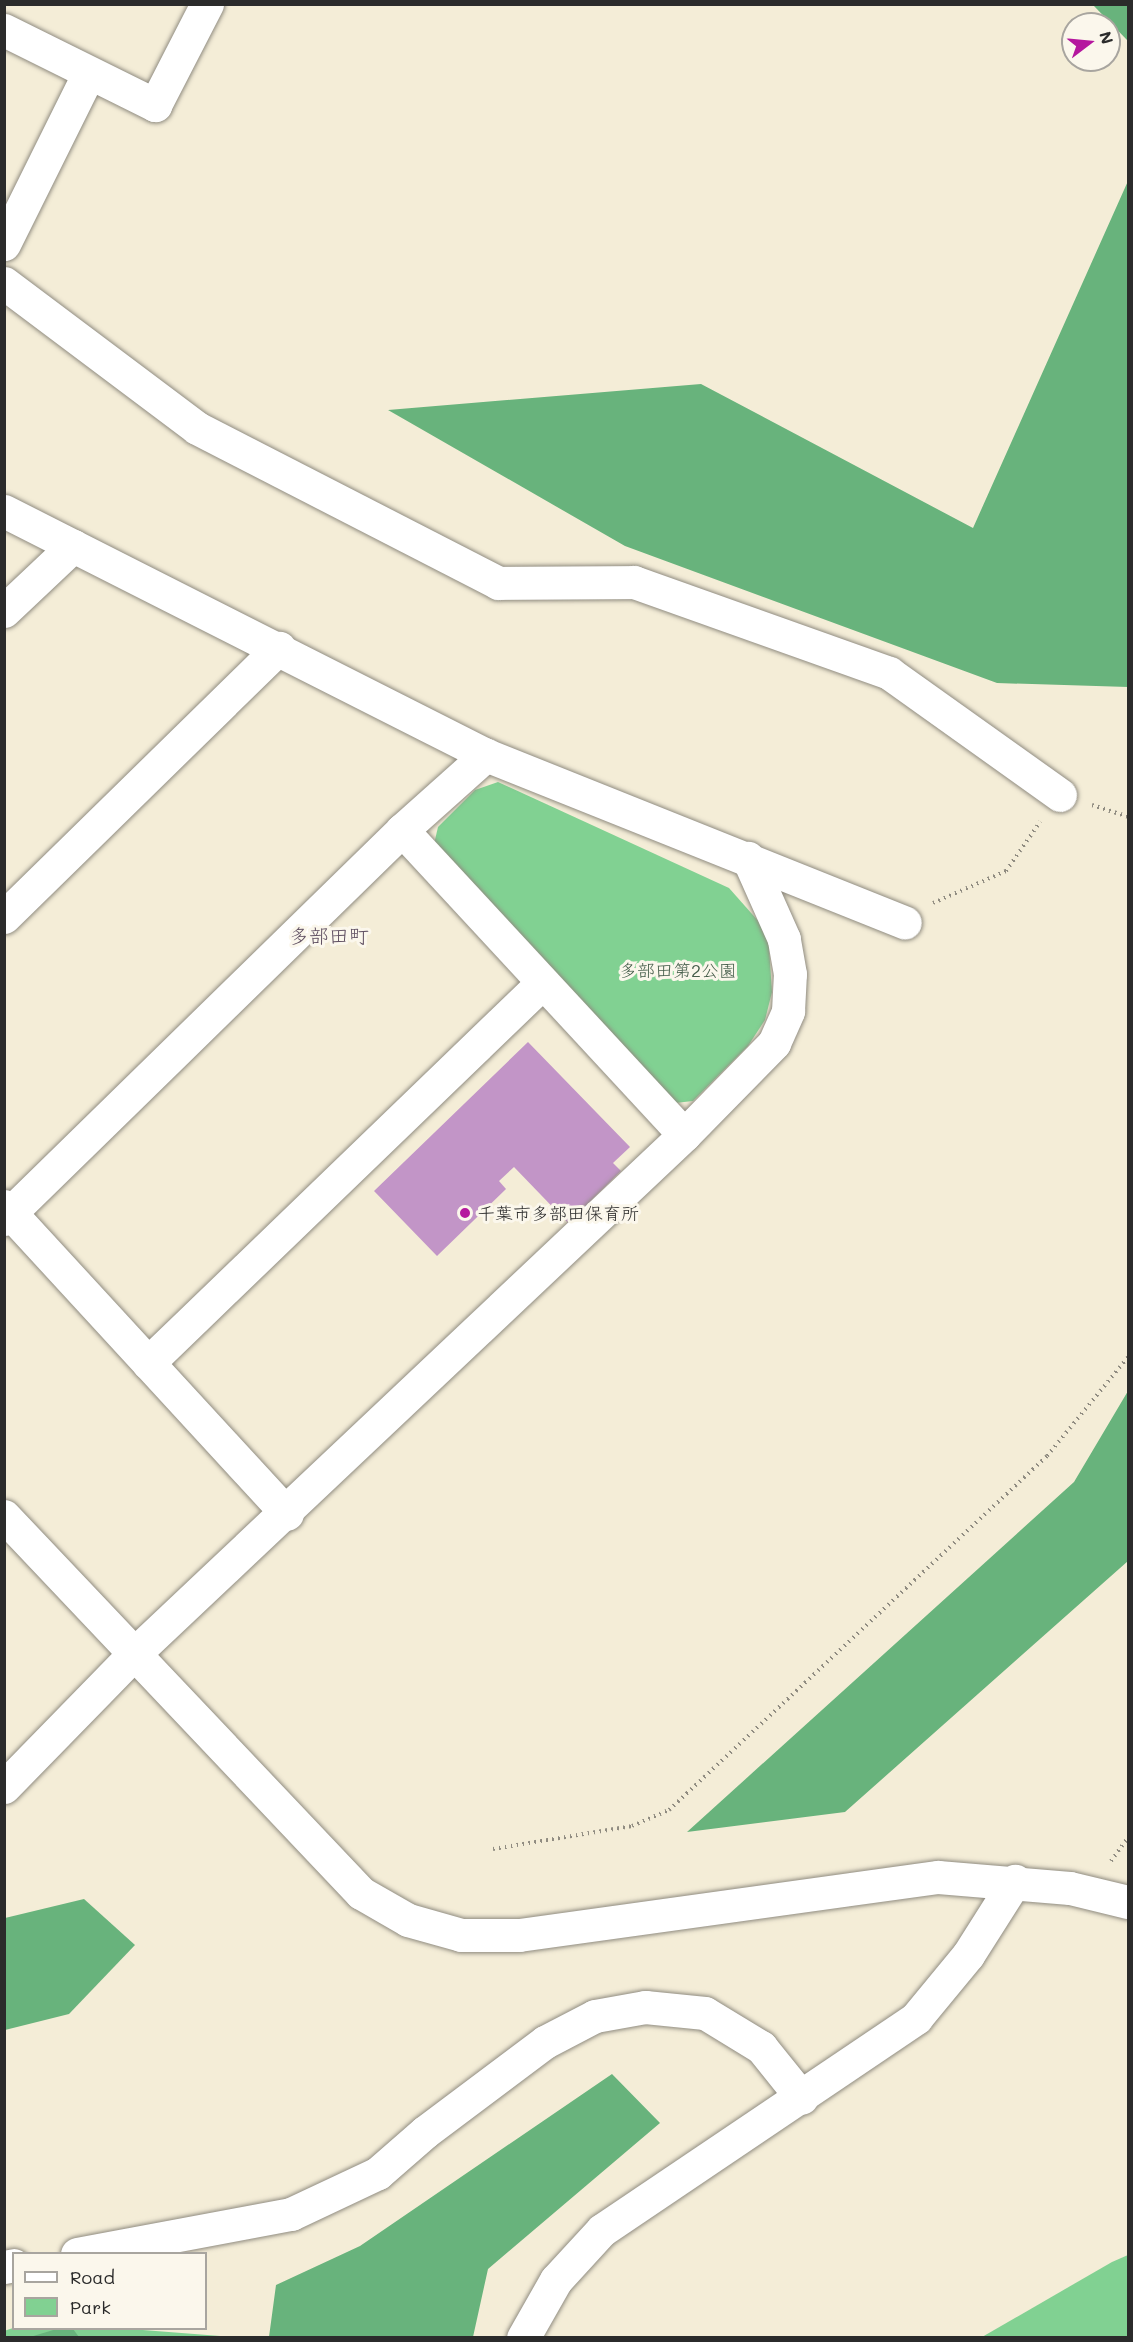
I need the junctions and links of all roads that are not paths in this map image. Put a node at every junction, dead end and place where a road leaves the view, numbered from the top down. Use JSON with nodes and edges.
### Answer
{"nodes":[{"id":1,"x":207,"y":4,"type":"edge"},
{"id":2,"x":4,"y":30,"type":"edge"},
{"id":3,"x":89,"y":73,"type":"junction"},
{"id":4,"x":4,"y":244,"type":"edge"},
{"id":5,"x":4,"y":283,"type":"edge"},
{"id":6,"x":4,"y":511,"type":"edge"},
{"id":7,"x":73,"y":546,"type":"junction"},
{"id":8,"x":4,"y":611,"type":"edge"},
{"id":9,"x":279,"y":648,"type":"junction"},
{"id":10,"x":486,"y":755,"type":"junction"},
{"id":11,"x":1060,"y":795,"type":"road end"},
{"id":12,"x":402,"y":831,"type":"junction"},
{"id":13,"x":748,"y":858,"type":"junction"},
{"id":14,"x":4,"y":917,"type":"edge"},
{"id":15,"x":906,"y":923,"type":"road end"},
{"id":16,"x":542,"y":983,"type":"junction"},
{"id":17,"x":684,"y":1135,"type":"junction"},
{"id":18,"x":7,"y":1213,"type":"edge"},
{"id":19,"x":148,"y":1363,"type":"junction"},
{"id":20,"x":287,"y":1514,"type":"junction"},
{"id":21,"x":4,"y":1516,"type":"edge"},
{"id":22,"x":133,"y":1655,"type":"junction"},
{"id":23,"x":4,"y":1787,"type":"edge"},
{"id":24,"x":1015,"y":1881,"type":"junction"},
{"id":25,"x":1128,"y":1902,"type":"edge"},
{"id":26,"x":802,"y":2098,"type":"junction"},
{"id":27,"x":83,"y":2252,"type":"edge"},
{"id":28,"x":523,"y":2337,"type":"edge"}],
"edges":[{"from":1,"to":3,"type":"street"},
{"from":2,"to":3,"type":"street"},
{"from":3,"to":4,"type":"street"},
{"from":5,"to":11,"type":"street"},
{"from":6,"to":7,"type":"street"},
{"from":7,"to":8,"type":"street"},
{"from":7,"to":9,"type":"street"},
{"from":9,"to":10,"type":"street"},
{"from":9,"to":14,"type":"street"},
{"from":10,"to":12,"type":"street"},
{"from":10,"to":13,"type":"street"},
{"from":12,"to":16,"type":"street"},
{"from":12,"to":18,"type":"street"},
{"from":13,"to":15,"type":"street"},
{"from":13,"to":17,"type":"street"},
{"from":16,"to":17,"type":"street"},
{"from":16,"to":19,"type":"street"},
{"from":17,"to":20,"type":"street"},
{"from":18,"to":19,"type":"street"},
{"from":19,"to":20,"type":"street"},
{"from":20,"to":22,"type":"street"},
{"from":21,"to":22,"type":"street"},
{"from":22,"to":23,"type":"street"},
{"from":22,"to":24,"type":"street"},
{"from":24,"to":25,"type":"street"},
{"from":24,"to":26,"type":"street"},
{"from":26,"to":27,"type":"street"},
{"from":26,"to":28,"type":"street"}]}
